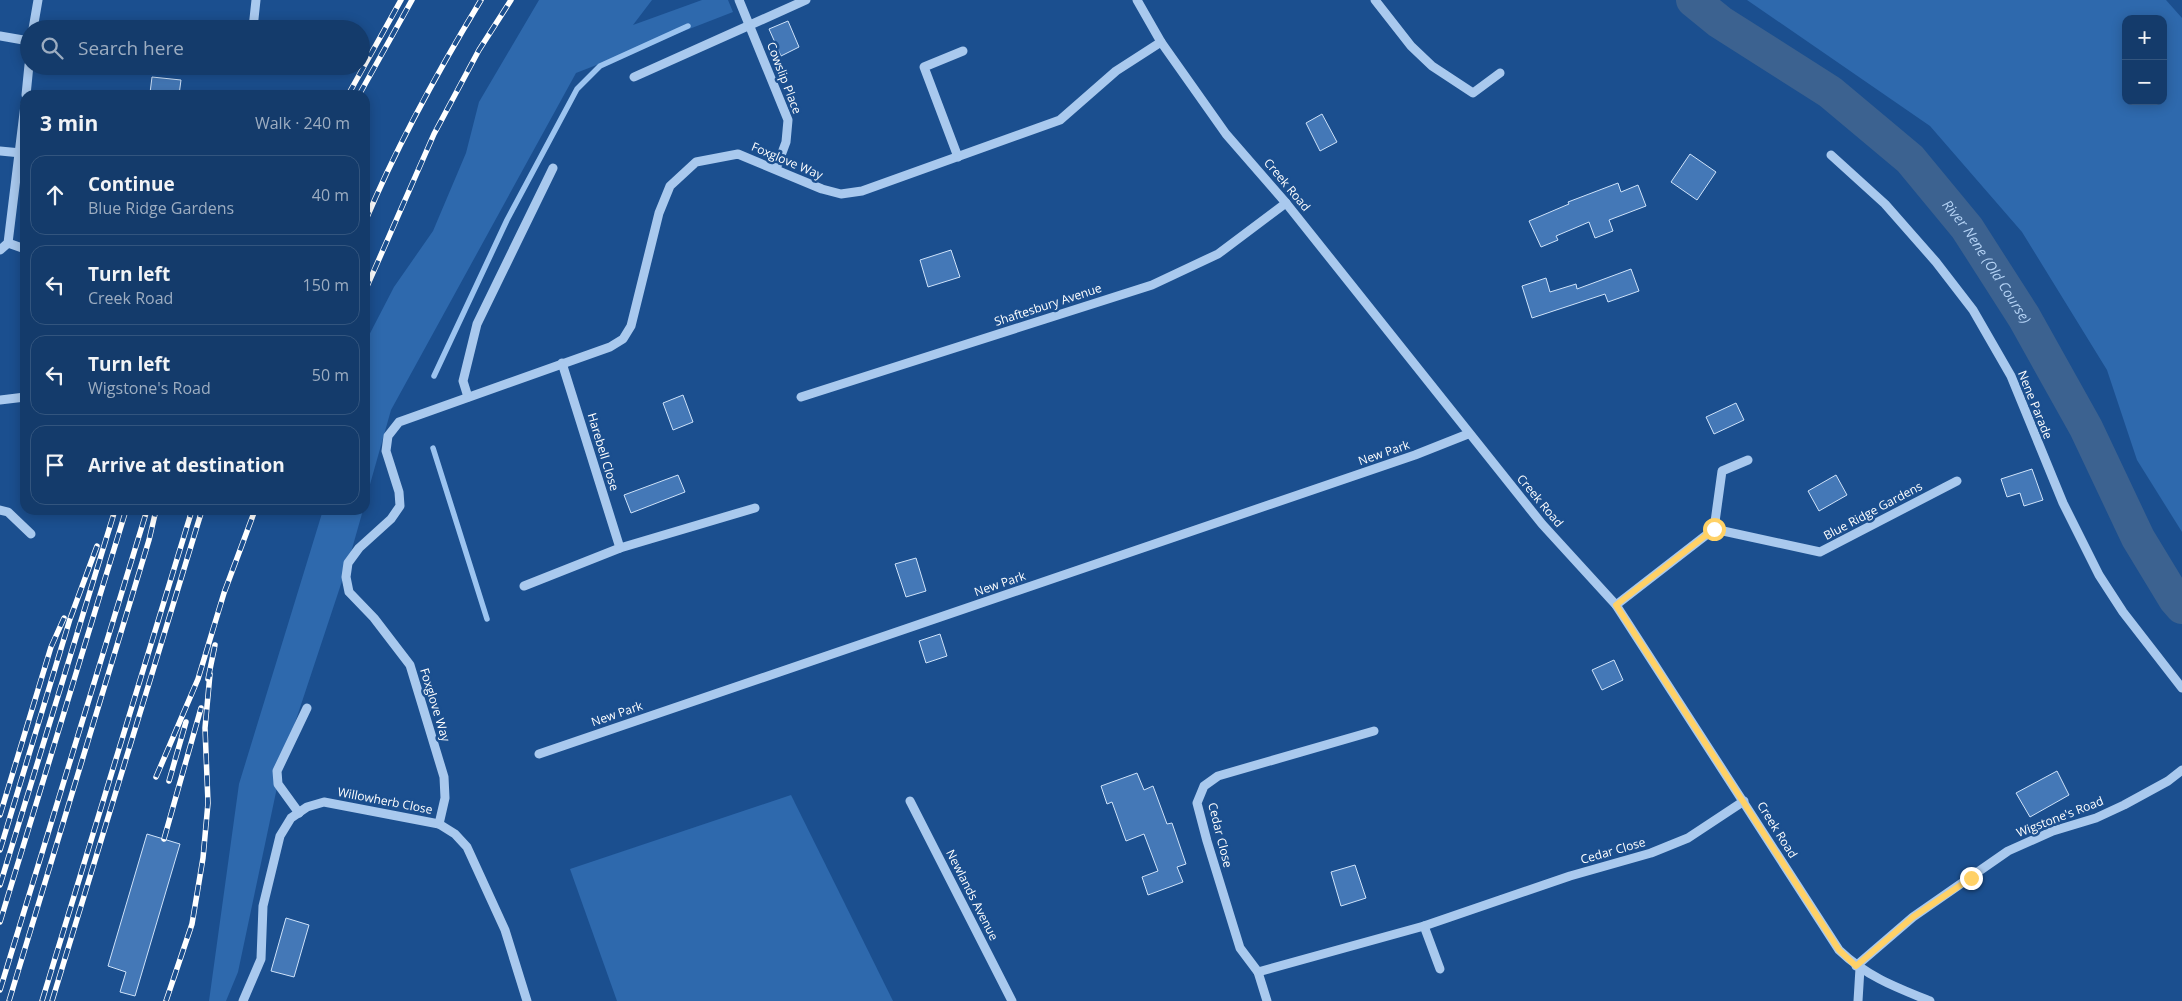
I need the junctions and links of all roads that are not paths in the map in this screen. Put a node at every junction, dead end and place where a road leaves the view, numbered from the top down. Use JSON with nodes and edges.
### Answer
{"nodes":[{"id":1,"x":38,"y":0,"type":"edge"},
{"id":2,"x":256,"y":0,"type":"edge"},
{"id":3,"x":739,"y":0,"type":"edge"},
{"id":4,"x":806,"y":0,"type":"edge"},
{"id":5,"x":1137,"y":0,"type":"edge"},
{"id":6,"x":1375,"y":0,"type":"edge"},
{"id":7,"x":35,"y":20,"type":"edge"},
{"id":8,"x":254,"y":20,"type":"edge"},
{"id":9,"x":749,"y":25,"type":"junction"},
{"id":10,"x":0,"y":36,"type":"edge"},
{"id":11,"x":20,"y":39,"type":"edge"},
{"id":12,"x":1161,"y":42,"type":"junction"},
{"id":13,"x":963,"y":51,"type":"dead end"},
{"id":14,"x":1500,"y":73,"type":"dead end"},
{"id":15,"x":28,"y":75,"type":"edge"},
{"id":16,"x":634,"y":76,"type":"dead end"},
{"id":17,"x":26,"y":90,"type":"edge"},
{"id":18,"x":0,"y":151,"type":"edge"},
{"id":19,"x":20,"y":152,"type":"edge"},
{"id":20,"x":1831,"y":155,"type":"dead end"},
{"id":21,"x":958,"y":157,"type":"junction"},
{"id":22,"x":20,"y":159,"type":"edge"},
{"id":23,"x":553,"y":168,"type":"dead end"},
{"id":24,"x":776,"y":169,"type":"junction"},
{"id":25,"x":1286,"y":202,"type":"junction"},
{"id":26,"x":8,"y":243,"type":"junction"},
{"id":27,"x":20,"y":247,"type":"edge"},
{"id":28,"x":0,"y":250,"type":"edge"},
{"id":29,"x":562,"y":363,"type":"junction"},
{"id":30,"x":802,"y":396,"type":"dead end"},
{"id":31,"x":468,"y":397,"type":"junction"},
{"id":32,"x":20,"y":398,"type":"edge"},
{"id":33,"x":0,"y":400,"type":"edge"},
{"id":34,"x":1468,"y":434,"type":"junction"},
{"id":35,"x":1748,"y":460,"type":"dead end"},
{"id":36,"x":1957,"y":481,"type":"dead end"},
{"id":37,"x":755,"y":508,"type":"dead end"},
{"id":38,"x":0,"y":510,"type":"edge"},
{"id":39,"x":1714,"y":529,"type":"junction"},
{"id":40,"x":31,"y":534,"type":"dead end"},
{"id":41,"x":620,"y":548,"type":"junction"},
{"id":42,"x":524,"y":586,"type":"dead end"},
{"id":43,"x":1616,"y":605,"type":"junction"},
{"id":44,"x":2182,"y":688,"type":"edge"},
{"id":45,"x":308,"y":708,"type":"dead end"},
{"id":46,"x":1374,"y":731,"type":"dead end"},
{"id":47,"x":539,"y":754,"type":"dead end"},
{"id":48,"x":2182,"y":770,"type":"edge"},
{"id":49,"x":910,"y":801,"type":"dead end"},
{"id":50,"x":1744,"y":801,"type":"junction"},
{"id":51,"x":299,"y":812,"type":"junction"},
{"id":52,"x":439,"y":824,"type":"junction"},
{"id":53,"x":1424,"y":926,"type":"junction"},
{"id":54,"x":1858,"y":967,"type":"junction"},
{"id":55,"x":1440,"y":969,"type":"dead end"},
{"id":56,"x":1258,"y":972,"type":"junction"},
{"id":57,"x":243,"y":1001,"type":"edge"},
{"id":58,"x":527,"y":1001,"type":"edge"},
{"id":59,"x":1012,"y":1001,"type":"edge"},
{"id":60,"x":1266,"y":1001,"type":"edge"},
{"id":61,"x":1858,"y":1001,"type":"edge"},
{"id":62,"x":1930,"y":1001,"type":"edge"}],
"edges":[{"from":1,"to":7,"type":"street"},
{"from":2,"to":8,"type":"street"},
{"from":3,"to":9,"type":"street","name":"Cowslip Place"},
{"from":4,"to":9,"type":"street"},
{"from":5,"to":12,"type":"street","name":"Creek Road"},
{"from":6,"to":14,"type":"street"},
{"from":9,"to":16,"type":"street"},
{"from":9,"to":24,"type":"street","name":"Cowslip Place"},
{"from":10,"to":11,"type":"street"},
{"from":12,"to":21,"type":"street","name":"Foxglove Way"},
{"from":12,"to":25,"type":"street","name":"Creek Road"},
{"from":13,"to":21,"type":"street"},
{"from":15,"to":17,"type":"street"},
{"from":18,"to":19,"type":"street"},
{"from":20,"to":44,"type":"street","name":"Nene Parade"},
{"from":21,"to":24,"type":"street","name":"Foxglove Way"},
{"from":22,"to":26,"type":"street"},
{"from":23,"to":31,"type":"street"},
{"from":24,"to":29,"type":"street","name":"Foxglove Way"},
{"from":25,"to":30,"type":"street","name":"Shaftesbury Avenue"},
{"from":25,"to":34,"type":"street","name":"Creek Road"},
{"from":26,"to":27,"type":"street"},
{"from":26,"to":28,"type":"street"},
{"from":29,"to":31,"type":"street","name":"Foxglove Way"},
{"from":29,"to":41,"type":"street","name":"Harebell Close"},
{"from":31,"to":52,"type":"street","name":"Foxglove Way"},
{"from":32,"to":33,"type":"street"},
{"from":34,"to":43,"type":"street","name":"Creek Road"},
{"from":34,"to":47,"type":"street","name":"New Park"},
{"from":35,"to":39,"type":"street"},
{"from":36,"to":39,"type":"street","name":"Blue Ridge Gardens"},
{"from":37,"to":41,"type":"street"},
{"from":38,"to":40,"type":"street"},
{"from":39,"to":43,"type":"street"},
{"from":41,"to":42,"type":"street"},
{"from":43,"to":50,"type":"street","name":"Creek Road"},
{"from":45,"to":51,"type":"street"},
{"from":46,"to":56,"type":"street","name":"Cedar Close"},
{"from":48,"to":54,"type":"street","name":"Wigstone's Road"},
{"from":49,"to":59,"type":"street","name":"Newlands Avenue"},
{"from":50,"to":53,"type":"street","name":"Cedar Close"},
{"from":50,"to":54,"type":"street","name":"Creek Road"},
{"from":51,"to":52,"type":"street","name":"Willowherb Close"},
{"from":51,"to":57,"type":"street","name":"Willowherb Close"},
{"from":52,"to":58,"type":"street"},
{"from":53,"to":55,"type":"street"},
{"from":53,"to":56,"type":"street","name":"Cedar Close"},
{"from":54,"to":61,"type":"street"},
{"from":54,"to":62,"type":"street","name":"Creek Road"},
{"from":56,"to":60,"type":"street","name":"Cedar Close"}]}
